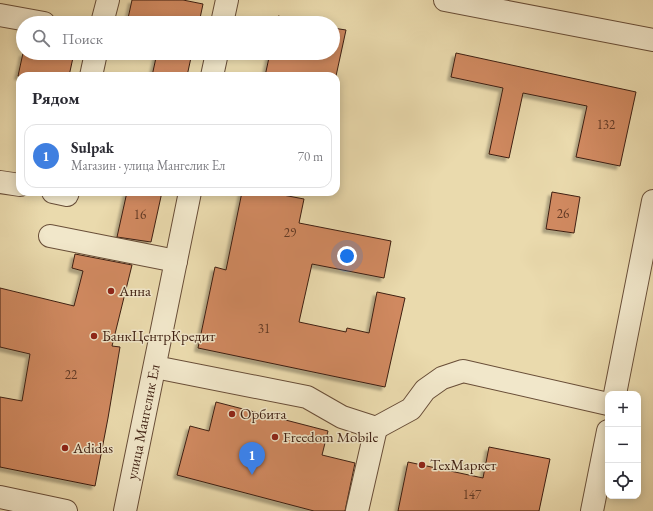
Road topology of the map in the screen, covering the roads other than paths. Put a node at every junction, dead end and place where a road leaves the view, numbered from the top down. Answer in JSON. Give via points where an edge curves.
{"nodes":[{"id":1,"x":108,"y":0,"type":"edge"},
{"id":2,"x":227,"y":0,"type":"edge"},
{"id":3,"x":445,"y":0,"type":"edge"},
{"id":4,"x":0,"y":16,"type":"edge"},
{"id":5,"x":104,"y":16,"type":"edge"},
{"id":6,"x":224,"y":16,"type":"edge"},
{"id":7,"x":16,"y":19,"type":"edge"},
{"id":8,"x":653,"y":40,"type":"edge"},
{"id":9,"x":94,"y":60,"type":"edge"},
{"id":10,"x":215,"y":60,"type":"edge"},
{"id":11,"x":92,"y":72,"type":"edge"},
{"id":12,"x":213,"y":72,"type":"edge"},
{"id":13,"x":0,"y":182,"type":"edge"},
{"id":14,"x":16,"y":185,"type":"edge"},
{"id":15,"x":189,"y":196,"type":"edge"},
{"id":16,"x":653,"y":201,"type":"edge"},
{"id":17,"x":50,"y":236,"type":"dead end"},
{"id":18,"x":176,"y":261,"type":"junction"},
{"id":19,"x":155,"y":366,"type":"junction"},
{"id":20,"x":616,"y":391,"type":"edge"},
{"id":21,"x":605,"y":403,"type":"edge"},
{"id":22,"x":376,"y":428,"type":"junction"},
{"id":23,"x":605,"y":446,"type":"edge"},
{"id":24,"x":0,"y":497,"type":"edge"},
{"id":25,"x":66,"y":511,"type":"edge"},
{"id":26,"x":125,"y":511,"type":"edge"},
{"id":27,"x":357,"y":511,"type":"edge"},
{"id":28,"x":592,"y":511,"type":"edge"}],
"edges":[{"from":1,"to":5,"type":"street"},
{"from":2,"to":6,"type":"street"},
{"from":3,"to":8,"type":"street"},
{"from":4,"to":7,"type":"street"},
{"from":9,"to":11,"type":"street"},
{"from":10,"to":12,"type":"street"},
{"from":13,"to":14,"type":"street"},
{"from":15,"to":18,"type":"street","name":"улица Мангелик Ел"},
{"from":16,"to":20,"type":"street"},
{"from":17,"to":18,"type":"street"},
{"from":18,"to":19,"type":"street","name":"улица Мангелик Ел"},
{"from":19,"to":22,"type":"street","via":[[307,397],[342,417]]},
{"from":19,"to":26,"type":"street","name":"улица Мангелик Ел"},
{"from":21,"to":22,"type":"street","via":[[463,371],[442,378],[425,390],[411,409]]},
{"from":22,"to":27,"type":"street"},
{"from":23,"to":28,"type":"street"},
{"from":24,"to":25,"type":"street"}]}
